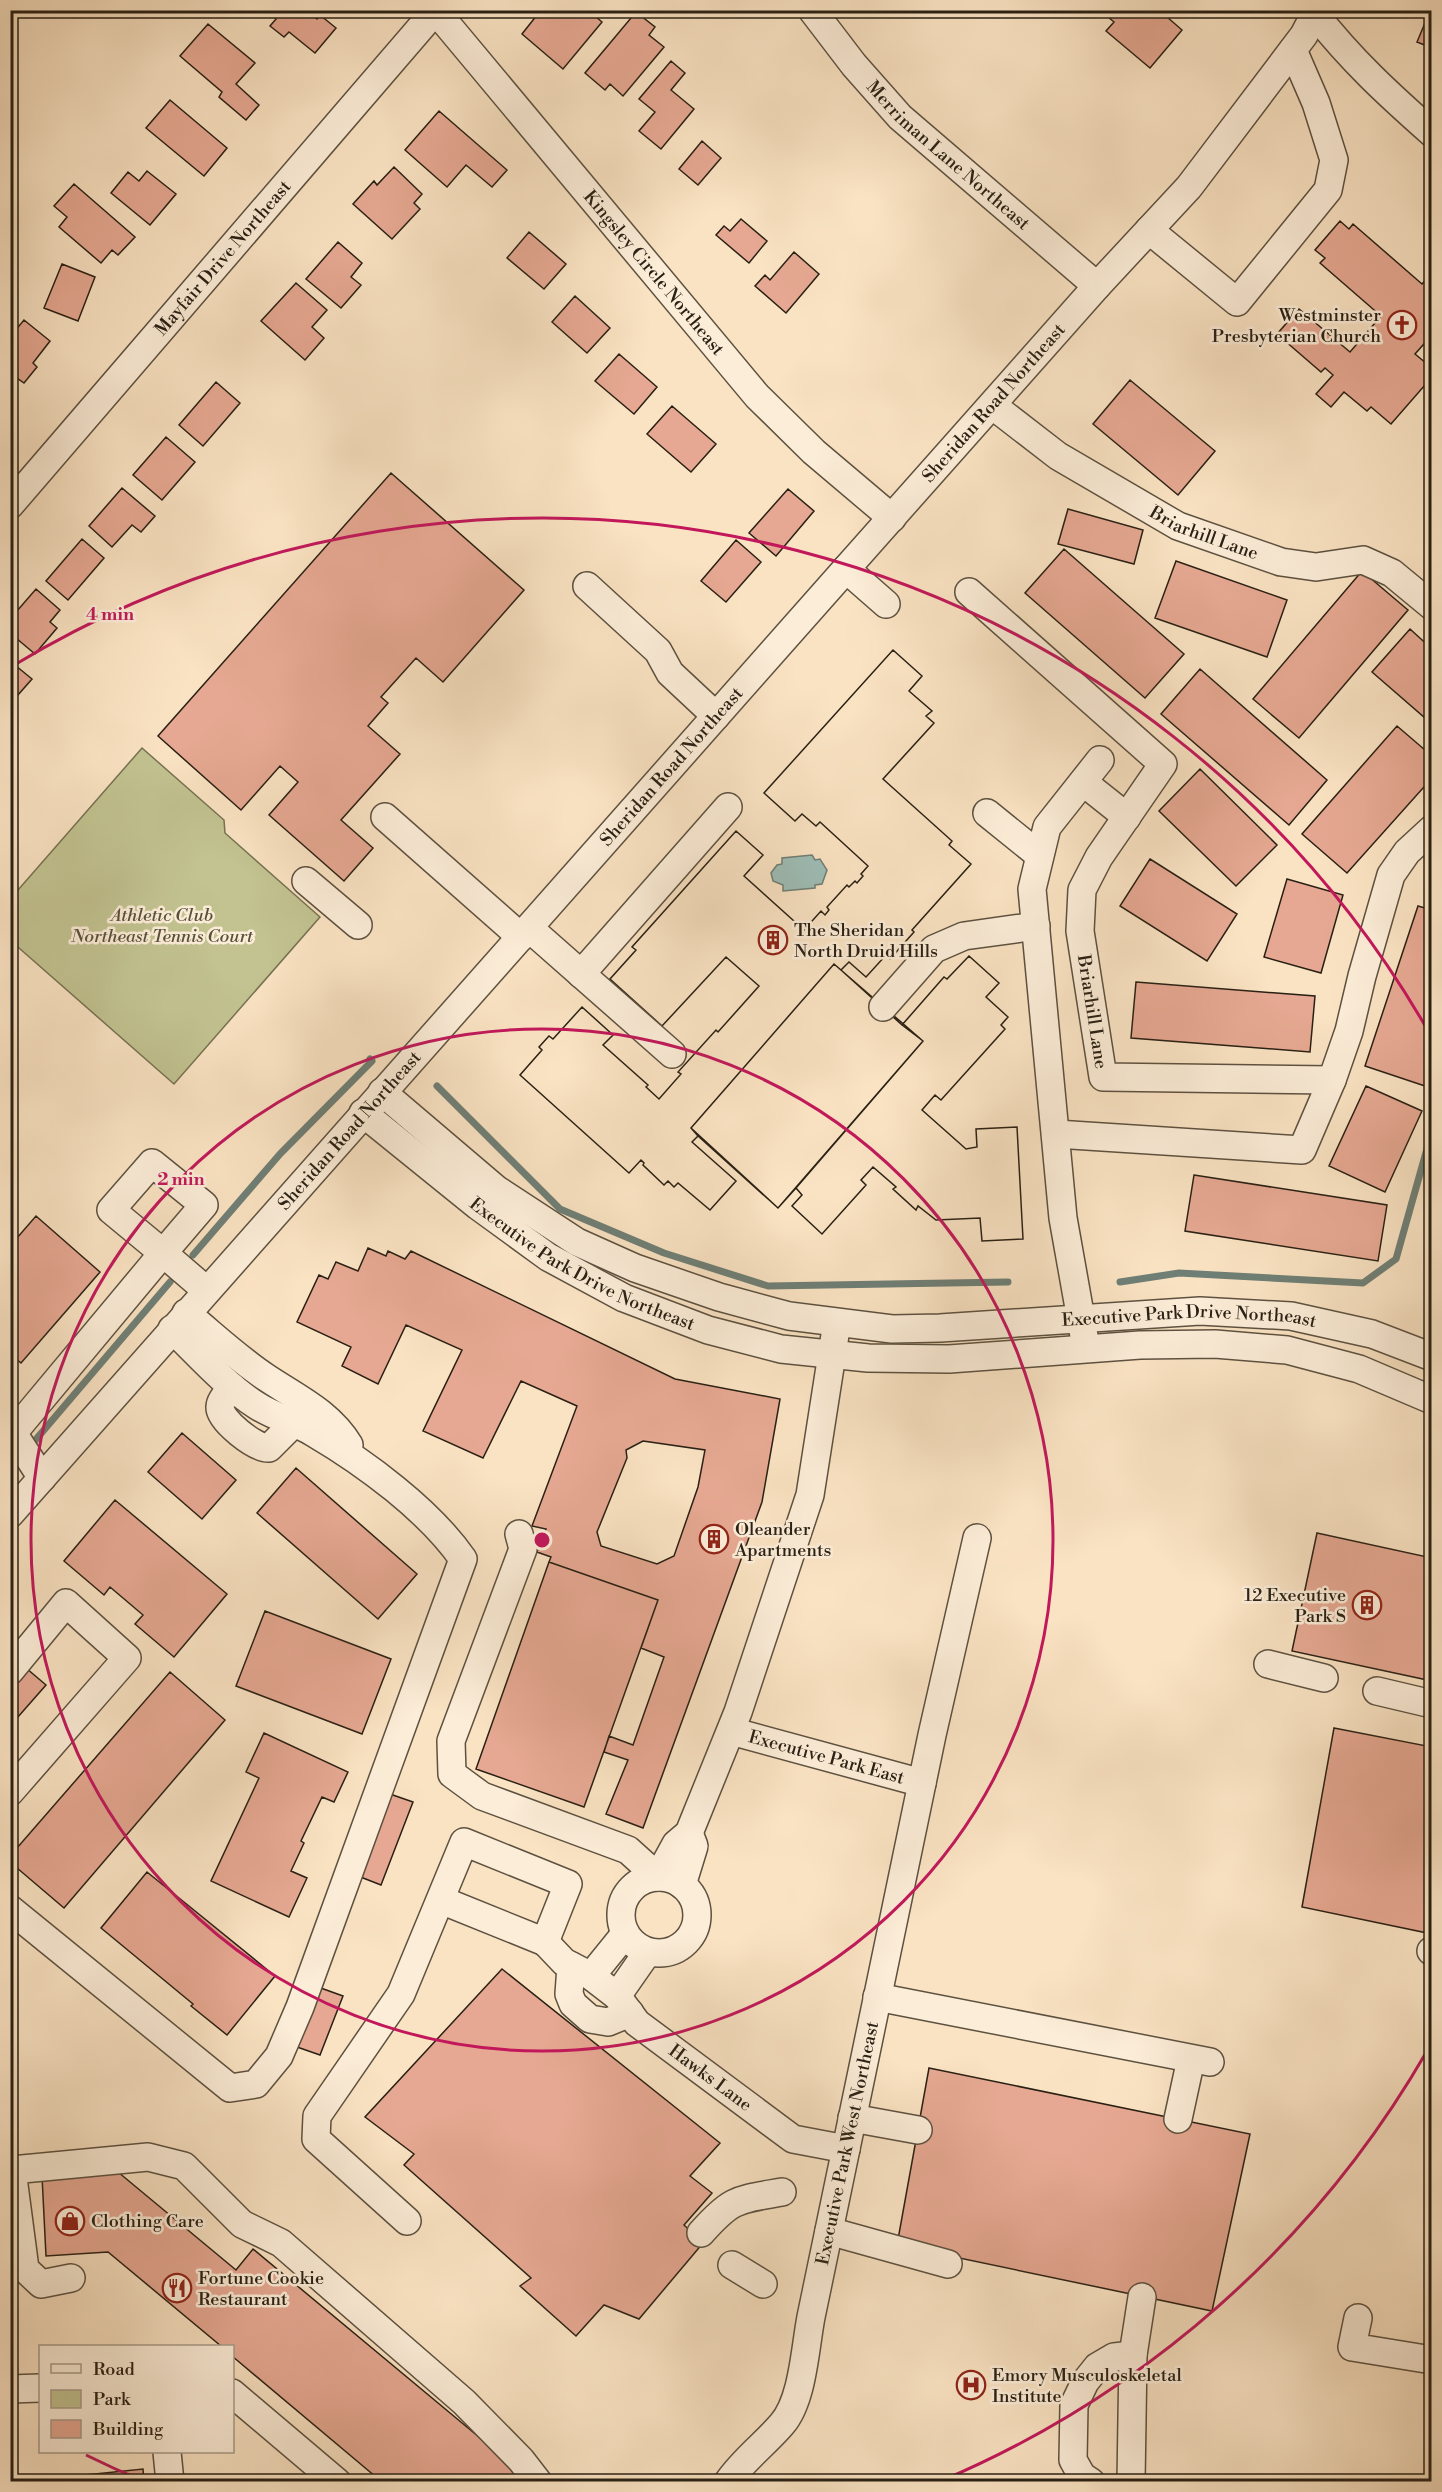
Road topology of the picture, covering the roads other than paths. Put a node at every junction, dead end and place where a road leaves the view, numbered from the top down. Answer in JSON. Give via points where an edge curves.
{"nodes":[{"id":1,"x":812,"y":10,"type":"edge"},
{"id":2,"x":435,"y":11,"type":"edge"},
{"id":3,"x":1316,"y":12,"type":"edge"},
{"id":4,"x":1293,"y":50,"type":"junction"},
{"id":5,"x":1431,"y":133,"type":"edge"},
{"id":6,"x":1149,"y":230,"type":"junction"},
{"id":7,"x":1097,"y":286,"type":"junction"},
{"id":8,"x":992,"y":405,"type":"junction"},
{"id":9,"x":10,"y":505,"type":"edge"},
{"id":10,"x":892,"y":518,"type":"junction"},
{"id":11,"x":846,"y":569,"type":"junction"},
{"id":12,"x":586,"y":586,"type":"dead end"},
{"id":13,"x":969,"y":592,"type":"dead end"},
{"id":14,"x":886,"y":604,"type":"dead end"},
{"id":15,"x":1431,"y":606,"type":"edge"},
{"id":16,"x":716,"y":716,"type":"junction"},
{"id":17,"x":1100,"y":760,"type":"dead end"},
{"id":18,"x":1083,"y":782,"type":"junction"},
{"id":19,"x":728,"y":807,"type":"dead end"},
{"id":20,"x":987,"y":813,"type":"dead end"},
{"id":21,"x":385,"y":817,"type":"dead end"},
{"id":22,"x":1126,"y":817,"type":"junction"},
{"id":23,"x":1431,"y":829,"type":"edge"},
{"id":24,"x":1039,"y":855,"type":"junction"},
{"id":25,"x":306,"y":881,"type":"dead end"},
{"id":26,"x":358,"y":925,"type":"dead end"},
{"id":27,"x":1036,"y":926,"type":"junction"},
{"id":28,"x":525,"y":932,"type":"junction"},
{"id":29,"x":581,"y":974,"type":"junction"},
{"id":30,"x":882,"y":1007,"type":"dead end"},
{"id":31,"x":672,"y":1054,"type":"dead end"},
{"id":32,"x":1332,"y":1080,"type":"junction"},
{"id":33,"x":382,"y":1092,"type":"junction"},
{"id":34,"x":363,"y":1113,"type":"junction"},
{"id":35,"x":1056,"y":1134,"type":"junction"},
{"id":36,"x":206,"y":1290,"type":"junction"},
{"id":37,"x":1082,"y":1319,"type":"junction"},
{"id":38,"x":179,"y":1321,"type":"junction"},
{"id":39,"x":837,"y":1322,"type":"junction"},
{"id":40,"x":1086,"y":1348,"type":"junction"},
{"id":41,"x":833,"y":1353,"type":"junction"},
{"id":42,"x":1431,"y":1354,"type":"edge"},
{"id":43,"x":232,"y":1387,"type":"junction"},
{"id":44,"x":1424,"y":1396,"type":"edge"},
{"id":45,"x":303,"y":1415,"type":"junction"},
{"id":46,"x":12,"y":1430,"type":"edge"},
{"id":47,"x":42,"y":1478,"type":"junction"},
{"id":48,"x":10,"y":1514,"type":"edge"},
{"id":49,"x":519,"y":1534,"type":"dead end"},
{"id":50,"x":977,"y":1538,"type":"dead end"},
{"id":51,"x":1268,"y":1664,"type":"dead end"},
{"id":52,"x":10,"y":1671,"type":"edge"},
{"id":53,"x":1324,"y":1678,"type":"dead end"},
{"id":54,"x":1377,"y":1690,"type":"dead end"},
{"id":55,"x":1431,"y":1704,"type":"edge"},
{"id":56,"x":730,"y":1731,"type":"junction"},
{"id":57,"x":922,"y":1783,"type":"junction"},
{"id":58,"x":10,"y":1792,"type":"edge"},
{"id":59,"x":670,"y":1881,"type":"junction"},
{"id":60,"x":441,"y":1900,"type":"junction"},
{"id":61,"x":10,"y":1909,"type":"edge"},
{"id":62,"x":626,"y":1934,"type":"junction"},
{"id":63,"x":545,"y":1942,"type":"junction"},
{"id":64,"x":647,"y":1953,"type":"junction"},
{"id":65,"x":581,"y":1971,"type":"junction"},
{"id":66,"x":877,"y":1997,"type":"junction"},
{"id":67,"x":623,"y":2005,"type":"junction"},
{"id":68,"x":852,"y":2118,"type":"junction"},
{"id":69,"x":1178,"y":2119,"type":"dead end"},
{"id":70,"x":918,"y":2130,"type":"dead end"},
{"id":71,"x":846,"y":2149,"type":"junction"},
{"id":72,"x":782,"y":2192,"type":"dead end"},
{"id":73,"x":407,"y":2221,"type":"dead end"},
{"id":74,"x":829,"y":2231,"type":"junction"},
{"id":75,"x":700,"y":2233,"type":"dead end"},
{"id":76,"x":948,"y":2264,"type":"dead end"},
{"id":77,"x":732,"y":2265,"type":"dead end"},
{"id":78,"x":71,"y":2278,"type":"dead end"},
{"id":79,"x":763,"y":2284,"type":"dead end"},
{"id":80,"x":1142,"y":2297,"type":"dead end"},
{"id":81,"x":1358,"y":2319,"type":"dead end"},
{"id":82,"x":1133,"y":2355,"type":"junction"},
{"id":83,"x":1431,"y":2360,"type":"edge"},
{"id":84,"x":39,"y":2388,"type":"edge"},
{"id":85,"x":10,"y":2389,"type":"edge"},
{"id":86,"x":234,"y":2395,"type":"edge"},
{"id":87,"x":167,"y":2453,"type":"edge"},
{"id":88,"x":170,"y":2481,"type":"edge"},
{"id":89,"x":337,"y":2481,"type":"edge"},
{"id":90,"x":538,"y":2481,"type":"edge"},
{"id":91,"x":728,"y":2481,"type":"edge"},
{"id":92,"x":1091,"y":2481,"type":"edge"},
{"id":93,"x":1131,"y":2481,"type":"edge"}],
"edges":[{"from":1,"to":7,"type":"street","name":"Merriman Lane Northeast","via":[[900,117]]},
{"from":2,"to":9,"type":"street","name":"Mayfair Drive Northeast"},
{"from":2,"to":10,"type":"street","name":"Kingsley Circle Northeast","via":[[757,396],[814,452]]},
{"from":3,"to":4,"type":"street","name":"Sheridan Road Northeast"},
{"from":3,"to":5,"type":"street","via":[[1334,39],[1371,79]]},
{"from":4,"to":6,"type":"street","name":"Sheridan Road Northeast","via":[[1189,187]]},
{"from":4,"to":6,"type":"street","via":[[1316,103],[1334,160],[1328,190],[1237,302]]},
{"from":6,"to":7,"type":"street","name":"Sheridan Road Northeast"},
{"from":7,"to":8,"type":"street","name":"Sheridan Road Northeast"},
{"from":8,"to":10,"type":"street","name":"Sheridan Road Northeast"},
{"from":8,"to":15,"type":"street","name":"Briarhill Lane","via":[[1058,456],[1178,526],[1281,562],[1316,567],[1363,560],[1392,573]]},
{"from":10,"to":11,"type":"street","name":"Sheridan Road Northeast"},
{"from":11,"to":14,"type":"street"},
{"from":11,"to":16,"type":"street","name":"Sheridan Road Northeast"},
{"from":12,"to":16,"type":"street","via":[[658,651],[670,673]]},
{"from":13,"to":22,"type":"street","name":"Briarhill Lane","via":[[1163,764]]},
{"from":16,"to":28,"type":"street","name":"Sheridan Road Northeast"},
{"from":17,"to":18,"type":"street"},
{"from":18,"to":22,"type":"street"},
{"from":18,"to":24,"type":"street","via":[[1047,827]]},
{"from":19,"to":29,"type":"street"},
{"from":20,"to":24,"type":"street"},
{"from":21,"to":28,"type":"street"},
{"from":22,"to":32,"type":"street","name":"Briarhill Lane","via":[[1082,890],[1080,932],[1103,1077]]},
{"from":23,"to":32,"type":"street","via":[[1407,852],[1391,875]]},
{"from":24,"to":27,"type":"street","via":[[1032,889]]},
{"from":25,"to":26,"type":"street"},
{"from":27,"to":30,"type":"street","via":[[964,936],[934,949]]},
{"from":27,"to":35,"type":"street"},
{"from":28,"to":29,"type":"street"},
{"from":28,"to":33,"type":"street","name":"Sheridan Road Northeast"},
{"from":29,"to":31,"type":"street"},
{"from":32,"to":35,"type":"street","via":[[1302,1150]]},
{"from":33,"to":34,"type":"street","name":"Sheridan Road Northeast"},
{"from":33,"to":39,"type":"street","name":"Executive Park Drive Northeast","via":[[496,1189],[577,1242],[635,1268],[719,1297],[789,1316]]},
{"from":34,"to":36,"type":"street","name":"Sheridan Road Northeast"},
{"from":34,"to":41,"type":"street","name":"Executive Park Drive Northeast","via":[[548,1257],[624,1298],[708,1330],[781,1349]]},
{"from":35,"to":37,"type":"street","via":[[1063,1218]]},
{"from":36,"to":38,"type":"street","name":"Sheridan Road Northeast"},
{"from":36,"to":46,"type":"street","via":[[163,1253]]},
{"from":37,"to":39,"type":"street","name":"Executive Park Drive Northeast","via":[[892,1329]]},
{"from":37,"to":40,"type":"street"},
{"from":37,"to":42,"type":"street","name":"Executive Park Drive Northeast","via":[[1200,1311],[1291,1316],[1372,1334]]},
{"from":38,"to":43,"type":"street"},
{"from":38,"to":45,"type":"street","via":[[258,1372]]},
{"from":38,"to":47,"type":"street","name":"Sheridan Road Northeast"},
{"from":39,"to":41,"type":"street"},
{"from":40,"to":41,"type":"street","name":"Executive Park Drive Northeast","via":[[949,1359],[868,1358]]},
{"from":40,"to":44,"type":"street","name":"Executive Park Drive Northeast","via":[[1215,1344],[1287,1350],[1359,1369]]},
{"from":41,"to":56,"type":"street","via":[[810,1495]]},
{"from":42,"to":44,"type":"street"},
{"from":43,"to":45,"type":"street","via":[[257,1406]]},
{"from":43,"to":45,"type":"street","via":[[221,1401],[222,1416],[262,1449],[269,1448]]},
{"from":45,"to":61,"type":"street","via":[[446,1535],[463,1559],[319,1957],[279,2056],[256,2084],[230,2088]]},
{"from":46,"to":47,"type":"street"},
{"from":47,"to":48,"type":"street","name":"Sheridan Road Northeast"},
{"from":49,"to":59,"type":"street","via":[[523,1549],[451,1741],[452,1774],[482,1796],[628,1850]]},
{"from":50,"to":57,"type":"street","name":"Executive Park West Northeast"},
{"from":51,"to":53,"type":"street"},
{"from":52,"to":58,"type":"street","via":[[66,1603],[127,1658]]},
{"from":54,"to":55,"type":"street"},
{"from":56,"to":57,"type":"street","name":"Executive Park East"},
{"from":56,"to":59,"type":"street","via":[[689,1833],[694,1846]]},
{"from":57,"to":66,"type":"street","name":"Executive Park West Northeast"},
{"from":59,"to":62,"type":"street","via":[[645,1879],[634,1886],[621,1909]]},
{"from":59,"to":64,"type":"street","via":[[691,1893],[696,1904],[695,1928],[680,1947]]},
{"from":60,"to":63,"type":"street"},
{"from":60,"to":63,"type":"street","via":[[464,1842],[568,1884]]},
{"from":60,"to":73,"type":"street","via":[[401,1994],[317,2116],[316,2139]]},
{"from":62,"to":64,"type":"street"},
{"from":62,"to":65,"type":"street"},
{"from":63,"to":65,"type":"street","name":"Hawks Lane","via":[[564,1962]]},
{"from":64,"to":67,"type":"street"},
{"from":65,"to":67,"type":"street","name":"Hawks Lane"},
{"from":66,"to":68,"type":"street","name":"Executive Park West Northeast"},
{"from":66,"to":69,"type":"street","via":[[1201,2060]]},
{"from":67,"to":71,"type":"street","name":"Hawks Lane","via":[[636,2023],[793,2139]]},
{"from":68,"to":70,"type":"street"},
{"from":68,"to":71,"type":"street","name":"Executive Park West Northeast"},
{"from":71,"to":74,"type":"street","name":"Executive Park West Northeast"},
{"from":72,"to":75,"type":"street","via":[[728,2204]]},
{"from":74,"to":76,"type":"street"},
{"from":74,"to":91,"type":"street","name":"Executive Park West Northeast","via":[[794,2405],[783,2423]]},
{"from":77,"to":79,"type":"street"},
{"from":78,"to":90,"type":"street","via":[[41,2284],[25,2268],[12,2170],[148,2157],[184,2166],[242,2224],[281,2243],[464,2402]]},
{"from":80,"to":82,"type":"street"},
{"from":81,"to":83,"type":"street","via":[[1352,2346],[1405,2342]]},
{"from":82,"to":92,"type":"street","via":[[1114,2356],[1097,2367],[1074,2405],[1073,2460],[1082,2476]]},
{"from":82,"to":93,"type":"street"},
{"from":84,"to":85,"type":"street"},
{"from":86,"to":89,"type":"street"},
{"from":87,"to":88,"type":"street"}]}
